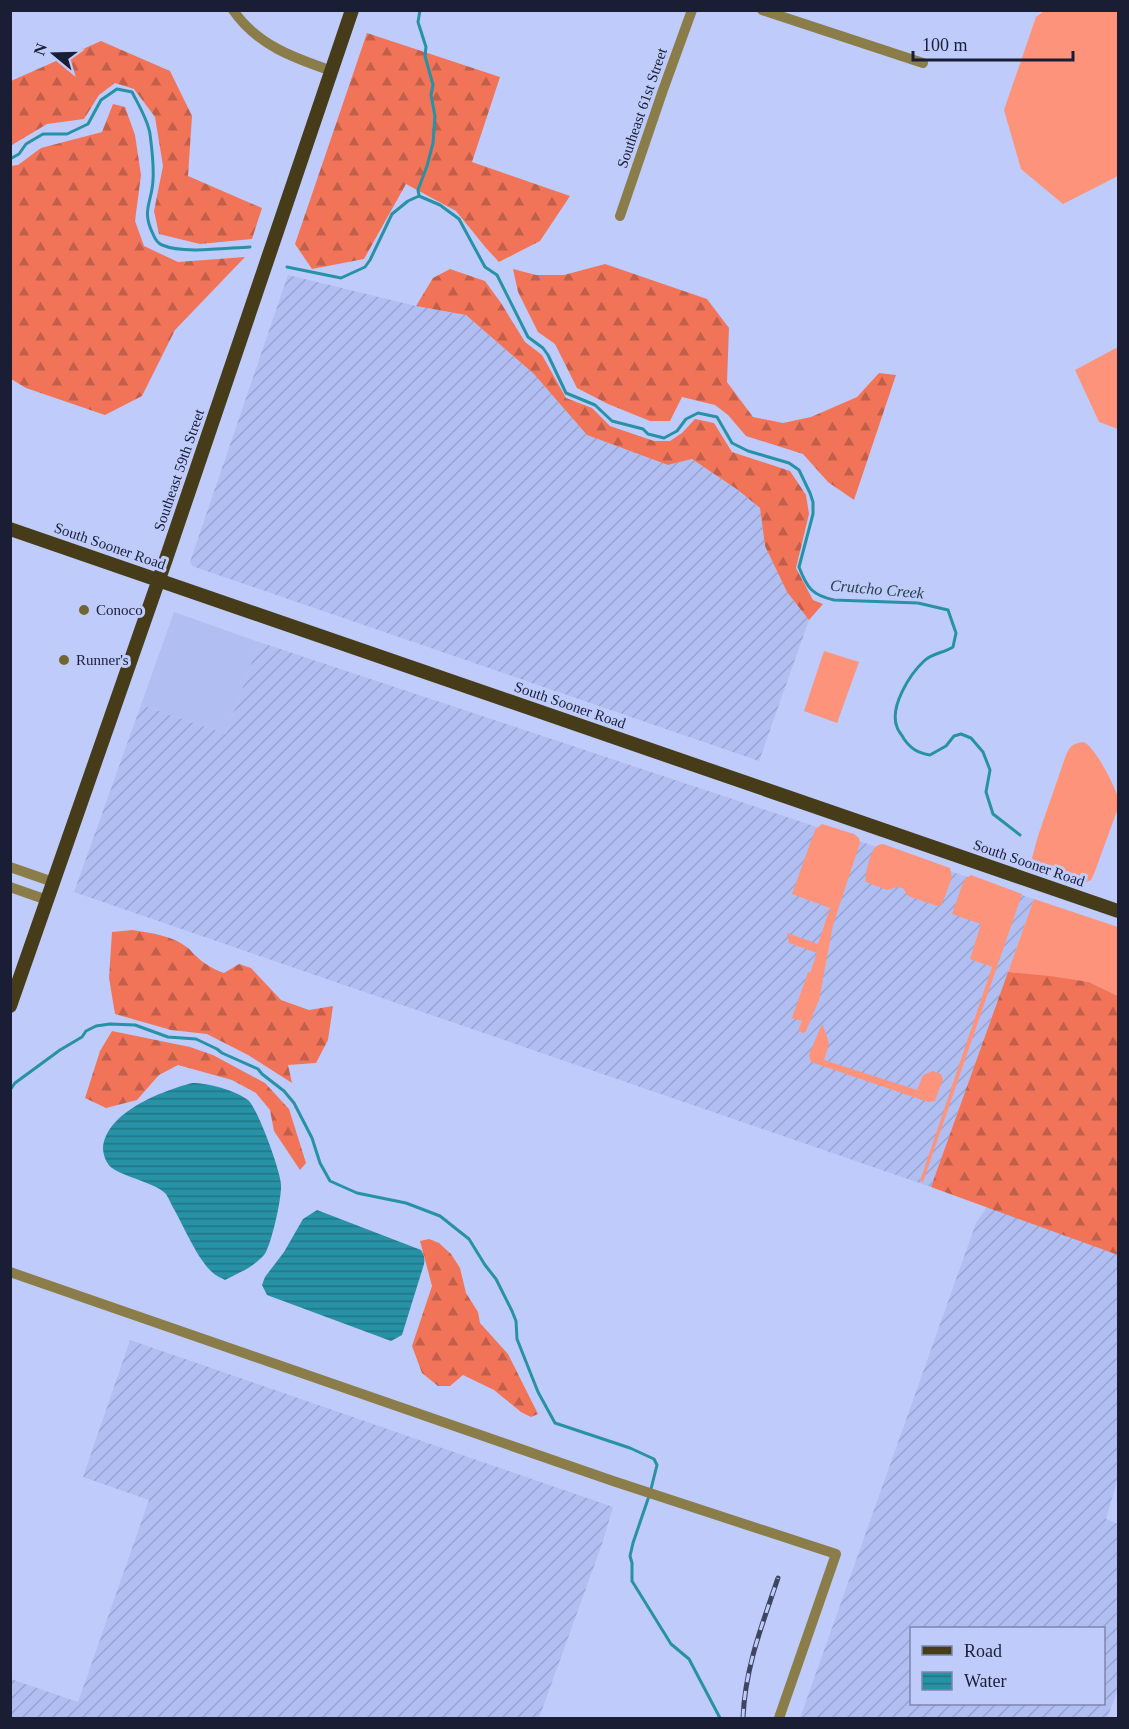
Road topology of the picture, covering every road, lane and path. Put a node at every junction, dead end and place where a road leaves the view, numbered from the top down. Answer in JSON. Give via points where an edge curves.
{"nodes":[{"id":1,"x":233,"y":10,"type":"edge"},
{"id":2,"x":352,"y":10,"type":"edge"},
{"id":3,"x":692,"y":10,"type":"edge"},
{"id":4,"x":762,"y":10,"type":"edge"},
{"id":5,"x":923,"y":63,"type":"dead end"},
{"id":6,"x":332,"y":71,"type":"junction"},
{"id":7,"x":620,"y":216,"type":"dead end"},
{"id":8,"x":10,"y":529,"type":"edge"},
{"id":9,"x":159,"y":580,"type":"junction"},
{"id":10,"x":10,"y":867,"type":"edge"},
{"id":11,"x":53,"y":882,"type":"junction"},
{"id":12,"x":10,"y":887,"type":"edge"},
{"id":13,"x":47,"y":900,"type":"junction"},
{"id":14,"x":1119,"y":911,"type":"edge"},
{"id":15,"x":10,"y":1006,"type":"edge"},
{"id":16,"x":10,"y":1272,"type":"edge"},
{"id":17,"x":779,"y":1719,"type":"edge"}],
"edges":[{"from":1,"to":6,"type":"street","via":[[241,22],[273,48]]},
{"from":2,"to":6,"type":"main road","name":"Southeast 59th Street"},
{"from":3,"to":7,"type":"street","name":"Southeast 61st Street"},
{"from":4,"to":5,"type":"street"},
{"from":6,"to":9,"type":"main road","name":"Southeast 59th Street"},
{"from":8,"to":9,"type":"main road","name":"South Sooner Road"},
{"from":9,"to":11,"type":"main road","name":"Southeast 59th Street"},
{"from":9,"to":14,"type":"main road","name":"South Sooner Road"},
{"from":10,"to":11,"type":"street"},
{"from":11,"to":13,"type":"main road","name":"Southeast 59th Street"},
{"from":12,"to":13,"type":"street"},
{"from":13,"to":15,"type":"main road","name":"Southeast 59th Street"},
{"from":16,"to":17,"type":"street","via":[[836,1554]]}]}
